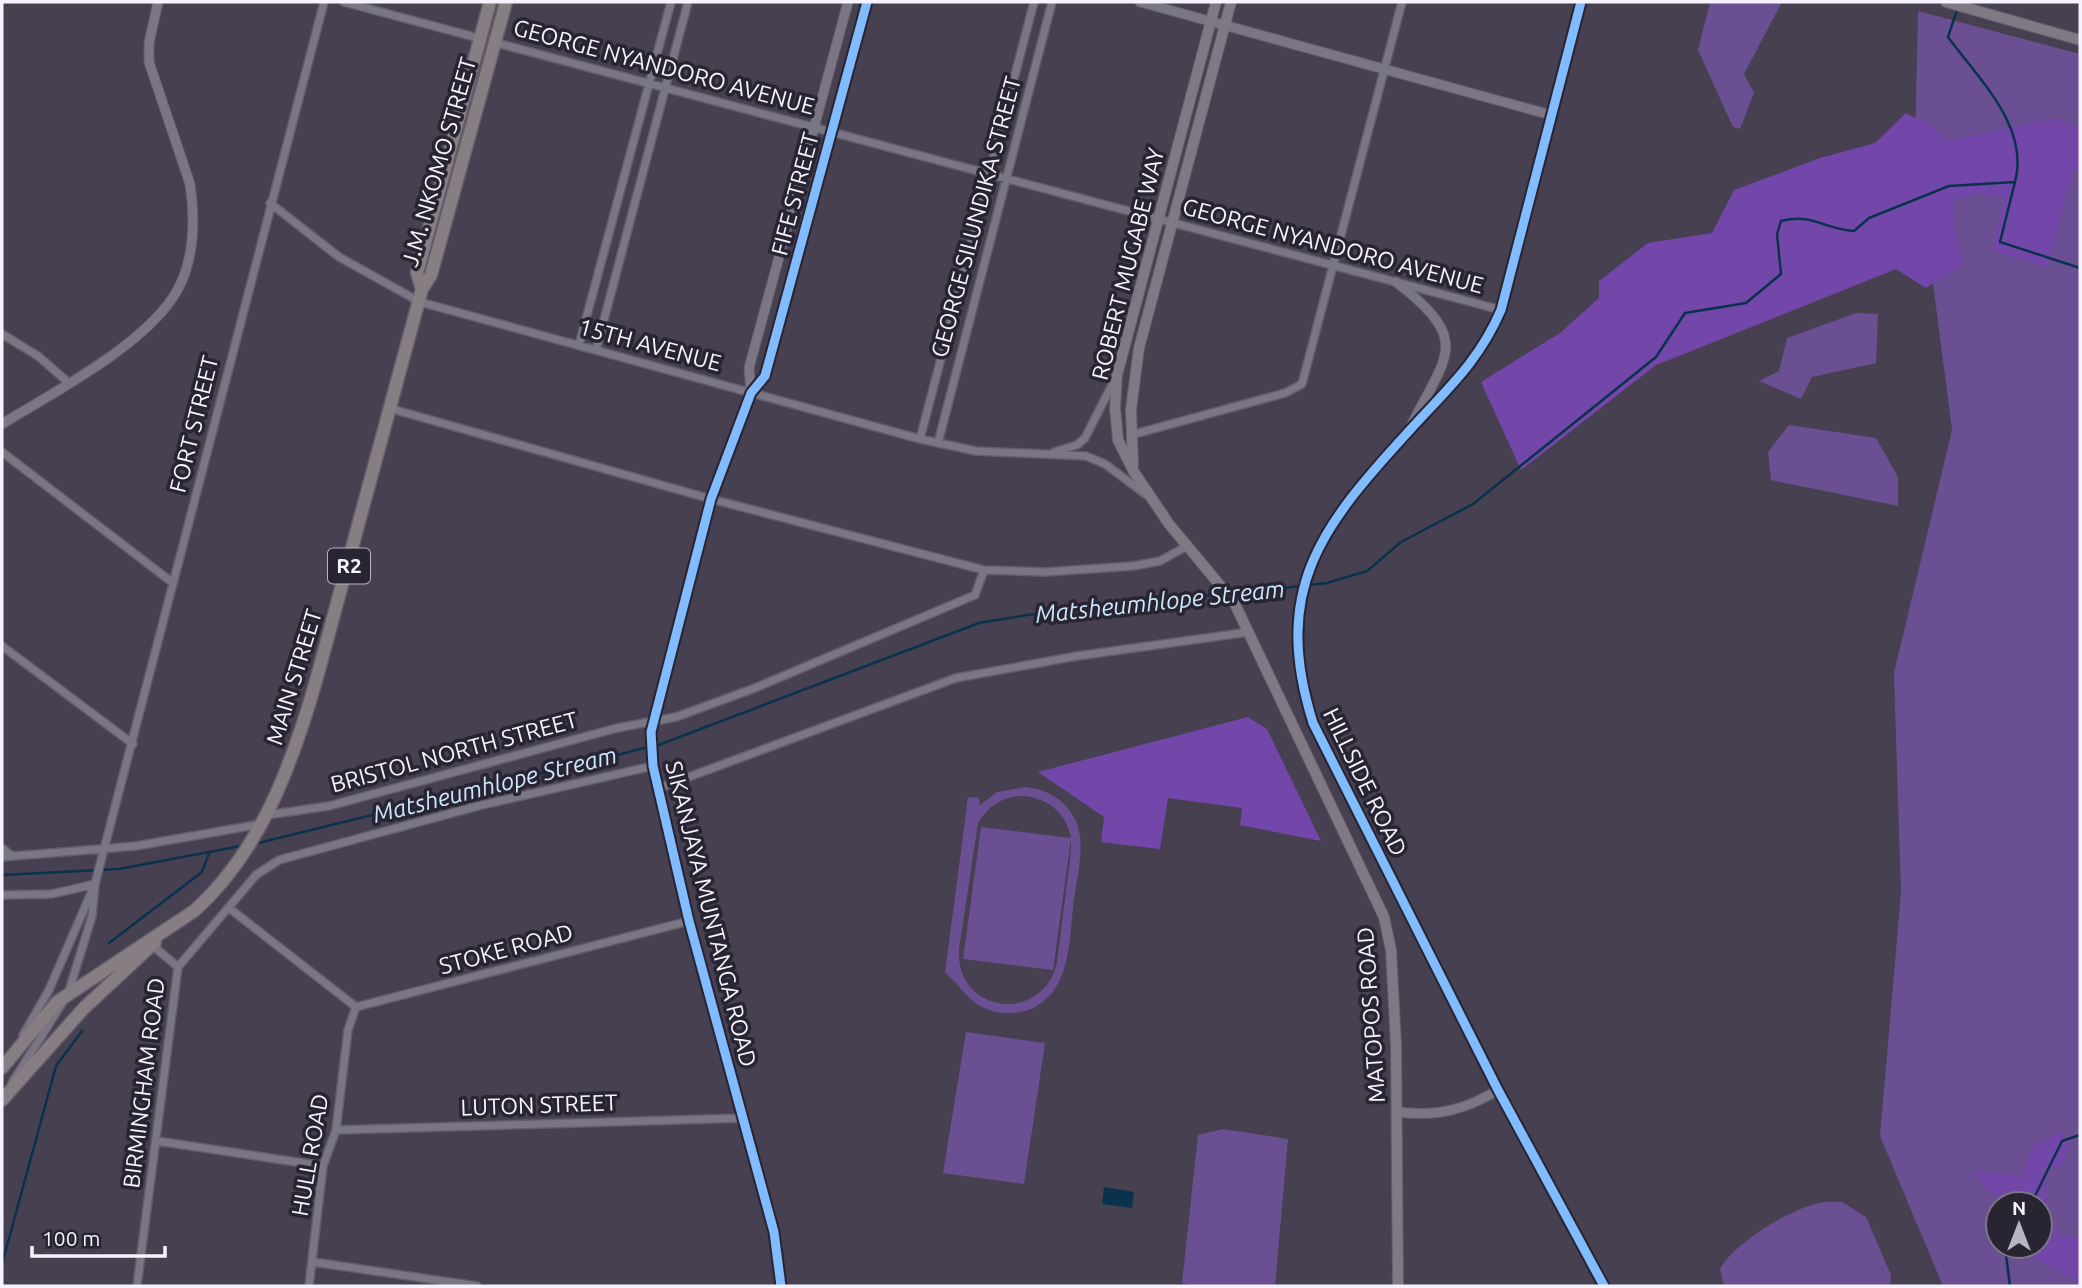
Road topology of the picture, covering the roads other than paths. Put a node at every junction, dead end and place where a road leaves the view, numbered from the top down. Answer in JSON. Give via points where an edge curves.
{"nodes":[{"id":1,"x":158,"y":2,"type":"edge"},
{"id":2,"x":324,"y":2,"type":"edge"},
{"id":3,"x":344,"y":2,"type":"edge"},
{"id":4,"x":490,"y":2,"type":"edge"},
{"id":5,"x":506,"y":2,"type":"edge"},
{"id":6,"x":671,"y":2,"type":"edge"},
{"id":7,"x":688,"y":2,"type":"edge"},
{"id":8,"x":848,"y":2,"type":"edge"},
{"id":9,"x":867,"y":2,"type":"edge"},
{"id":10,"x":1034,"y":2,"type":"edge"},
{"id":11,"x":1052,"y":2,"type":"edge"},
{"id":12,"x":1139,"y":2,"type":"edge"},
{"id":13,"x":1216,"y":2,"type":"edge"},
{"id":14,"x":1231,"y":2,"type":"edge"},
{"id":15,"x":1402,"y":2,"type":"edge"},
{"id":16,"x":1581,"y":2,"type":"edge"},
{"id":17,"x":1946,"y":2,"type":"edge"},
{"id":18,"x":1210,"y":21,"type":"junction"},
{"id":19,"x":1225,"y":25,"type":"junction"},
{"id":20,"x":481,"y":38,"type":"junction"},
{"id":21,"x":2080,"y":40,"type":"edge"},
{"id":22,"x":495,"y":42,"type":"junction"},
{"id":23,"x":1384,"y":68,"type":"junction"},
{"id":24,"x":649,"y":83,"type":"junction"},
{"id":25,"x":665,"y":87,"type":"junction"},
{"id":26,"x":1551,"y":115,"type":"junction"},
{"id":27,"x":814,"y":127,"type":"junction"},
{"id":28,"x":832,"y":132,"type":"junction"},
{"id":29,"x":989,"y":174,"type":"junction"},
{"id":30,"x":1006,"y":179,"type":"junction"},
{"id":31,"x":270,"y":203,"type":"junction"},
{"id":32,"x":1158,"y":219,"type":"junction"},
{"id":33,"x":1172,"y":223,"type":"junction"},
{"id":34,"x":1332,"y":265,"type":"junction"},
{"id":35,"x":1396,"y":282,"type":"junction"},
{"id":36,"x":421,"y":295,"type":"junction"},
{"id":37,"x":1501,"y":310,"type":"junction"},
{"id":38,"x":2,"y":334,"type":"edge"},
{"id":39,"x":579,"y":345,"type":"junction"},
{"id":40,"x":596,"y":350,"type":"junction"},
{"id":41,"x":1117,"y":374,"type":"junction"},
{"id":42,"x":69,"y":383,"type":"junction"},
{"id":43,"x":751,"y":393,"type":"junction"},
{"id":44,"x":392,"y":409,"type":"junction"},
{"id":45,"x":2,"y":424,"type":"edge"},
{"id":46,"x":1408,"y":432,"type":"junction"},
{"id":47,"x":1130,"y":435,"type":"junction"},
{"id":48,"x":920,"y":439,"type":"junction"},
{"id":49,"x":938,"y":443,"type":"junction"},
{"id":50,"x":2,"y":452,"type":"edge"},
{"id":51,"x":1046,"y":455,"type":"junction"},
{"id":52,"x":1134,"y":472,"type":"junction"},
{"id":53,"x":1149,"y":497,"type":"junction"},
{"id":54,"x":711,"y":499,"type":"junction"},
{"id":55,"x":1187,"y":546,"type":"junction"},
{"id":56,"x":984,"y":570,"type":"junction"},
{"id":57,"x":173,"y":583,"type":"junction"},
{"id":58,"x":1249,"y":632,"type":"junction"},
{"id":59,"x":2,"y":646,"type":"edge"},
{"id":60,"x":651,"y":727,"type":"junction"},
{"id":61,"x":133,"y":744,"type":"junction"},
{"id":62,"x":652,"y":762,"type":"junction"},
{"id":63,"x":659,"y":788,"type":"junction"},
{"id":64,"x":264,"y":820,"type":"junction"},
{"id":65,"x":2,"y":848,"type":"edge"},
{"id":66,"x":104,"y":852,"type":"junction"},
{"id":67,"x":13,"y":856,"type":"junction"},
{"id":68,"x":2,"y":857,"type":"edge"},
{"id":69,"x":96,"y":882,"type":"junction"},
{"id":70,"x":2,"y":895,"type":"edge"},
{"id":71,"x":229,"y":908,"type":"junction"},
{"id":72,"x":689,"y":920,"type":"junction"},
{"id":73,"x":176,"y":923,"type":"junction"},
{"id":74,"x":152,"y":945,"type":"junction"},
{"id":75,"x":178,"y":967,"type":"junction"},
{"id":76,"x":68,"y":994,"type":"junction"},
{"id":77,"x":356,"y":1007,"type":"junction"},
{"id":78,"x":12,"y":1054,"type":"junction"},
{"id":79,"x":2,"y":1068,"type":"edge"},
{"id":80,"x":10,"y":1089,"type":"junction"},
{"id":81,"x":1498,"y":1090,"type":"junction"},
{"id":82,"x":2,"y":1100,"type":"edge"},
{"id":83,"x":1398,"y":1112,"type":"junction"},
{"id":84,"x":744,"y":1118,"type":"junction"},
{"id":85,"x":336,"y":1130,"type":"junction"},
{"id":86,"x":157,"y":1142,"type":"junction"},
{"id":87,"x":323,"y":1166,"type":"junction"},
{"id":88,"x":313,"y":1262,"type":"junction"},
{"id":89,"x":137,"y":1286,"type":"edge"},
{"id":90,"x":309,"y":1286,"type":"edge"},
{"id":91,"x":477,"y":1286,"type":"edge"},
{"id":92,"x":781,"y":1286,"type":"edge"},
{"id":93,"x":1398,"y":1286,"type":"edge"},
{"id":94,"x":1604,"y":1286,"type":"edge"}],
"edges":[{"from":1,"to":42,"type":"street","via":[[149,62],[190,184],[193,224],[187,265],[178,289],[160,313]]},
{"from":2,"to":31,"type":"street","name":"FORT STREET"},
{"from":3,"to":20,"type":"street","name":"GEORGE NYANDORO AVENUE"},
{"from":4,"to":20,"type":"highway","name":"J.M. NKOMO STREET","number":"R2"},
{"from":5,"to":22,"type":"highway","name":"J.M. NKOMO STREET","number":"R2"},
{"from":6,"to":24,"type":"street"},
{"from":7,"to":25,"type":"street"},
{"from":8,"to":27,"type":"street","name":"FIFE STREET"},
{"from":9,"to":28,"type":"street","name":"FIFE STREET"},
{"from":10,"to":29,"type":"street","name":"GEORGE SILUNDIKA STREET"},
{"from":11,"to":30,"type":"street","name":"GEORGE SILUNDIKA STREET"},
{"from":12,"to":18,"type":"street"},
{"from":13,"to":18,"type":"main road","name":"ROBERT MUGABE WAY"},
{"from":14,"to":19,"type":"main road","name":"ROBERT MUGABE WAY"},
{"from":15,"to":23,"type":"street"},
{"from":16,"to":26,"type":"street","name":"HILLSIDE ROAD"},
{"from":17,"to":21,"type":"main road"},
{"from":18,"to":19,"type":"street"},
{"from":18,"to":32,"type":"main road","name":"ROBERT MUGABE WAY"},
{"from":19,"to":23,"type":"street"},
{"from":19,"to":33,"type":"main road","name":"ROBERT MUGABE WAY"},
{"from":20,"to":22,"type":"street","name":"GEORGE NYANDORO AVENUE"},
{"from":20,"to":36,"type":"highway","name":"J.M. NKOMO STREET","number":"R2","via":[[417,273]]},
{"from":22,"to":24,"type":"street","name":"GEORGE NYANDORO AVENUE"},
{"from":22,"to":36,"type":"highway","name":"J.M. NKOMO STREET","number":"R2","via":[[431,275]]},
{"from":23,"to":26,"type":"street"},
{"from":23,"to":34,"type":"street"},
{"from":24,"to":25,"type":"street","name":"GEORGE NYANDORO AVENUE"},
{"from":24,"to":39,"type":"street"},
{"from":25,"to":27,"type":"street","name":"GEORGE NYANDORO AVENUE"},
{"from":25,"to":40,"type":"street"},
{"from":26,"to":37,"type":"street","name":"HILLSIDE ROAD"},
{"from":27,"to":28,"type":"street","name":"GEORGE NYANDORO AVENUE"},
{"from":27,"to":43,"type":"street","name":"FIFE STREET","via":[[749,368]]},
{"from":28,"to":29,"type":"street","name":"GEORGE NYANDORO AVENUE"},
{"from":28,"to":43,"type":"street","name":"FIFE STREET","via":[[765,376]]},
{"from":29,"to":30,"type":"street","name":"GEORGE NYANDORO AVENUE"},
{"from":29,"to":48,"type":"street","name":"GEORGE SILUNDIKA STREET"},
{"from":30,"to":32,"type":"street","name":"GEORGE NYANDORO AVENUE"},
{"from":30,"to":49,"type":"street","name":"GEORGE SILUNDIKA STREET"},
{"from":31,"to":36,"type":"street","name":"15TH AVENUE","via":[[339,257]]},
{"from":31,"to":57,"type":"street","name":"FORT STREET"},
{"from":32,"to":33,"type":"street","name":"GEORGE NYANDORO AVENUE"},
{"from":32,"to":41,"type":"main road","name":"ROBERT MUGABE WAY"},
{"from":33,"to":34,"type":"street","name":"GEORGE NYANDORO AVENUE"},
{"from":33,"to":47,"type":"main road","name":"ROBERT MUGABE WAY","via":[[1135,369]]},
{"from":34,"to":35,"type":"street","name":"GEORGE NYANDORO AVENUE"},
{"from":34,"to":47,"type":"street","via":[[1305,377],[1296,389]]},
{"from":35,"to":37,"type":"street","name":"GEORGE NYANDORO AVENUE"},
{"from":35,"to":46,"type":"street","via":[[1426,306],[1440,325],[1446,346],[1441,373]]},
{"from":36,"to":39,"type":"street","name":"15TH AVENUE"},
{"from":36,"to":44,"type":"highway","name":"MAIN STREET","number":"R2"},
{"from":37,"to":46,"type":"street","name":"HILLSIDE ROAD","via":[[1470,367]]},
{"from":38,"to":42,"type":"street"},
{"from":39,"to":40,"type":"street","name":"15TH AVENUE"},
{"from":40,"to":43,"type":"street","name":"15TH AVENUE"},
{"from":41,"to":51,"type":"street","name":"15TH AVENUE","via":[[1085,438]]},
{"from":41,"to":52,"type":"main road","name":"ROBERT MUGABE WAY","via":[[1118,440]]},
{"from":42,"to":45,"type":"street"},
{"from":43,"to":48,"type":"street","name":"15TH AVENUE"},
{"from":43,"to":54,"type":"street","name":"SIKANJAYA MUNTANGA ROAD"},
{"from":44,"to":54,"type":"street"},
{"from":44,"to":64,"type":"highway","name":"MAIN STREET","number":"R2","via":[[298,743]]},
{"from":46,"to":81,"type":"street","name":"HILLSIDE ROAD","via":[[1336,517],[1305,576],[1298,609],[1298,658],[1313,723]]},
{"from":47,"to":52,"type":"main road","name":"ROBERT MUGABE WAY"},
{"from":48,"to":49,"type":"street","name":"15TH AVENUE"},
{"from":49,"to":51,"type":"street","name":"15TH AVENUE","via":[[976,451]]},
{"from":50,"to":57,"type":"street"},
{"from":51,"to":53,"type":"street","name":"15TH AVENUE","via":[[1086,456],[1105,464]]},
{"from":52,"to":53,"type":"main road","name":"MATOPOS ROAD"},
{"from":53,"to":55,"type":"main road","name":"MATOPOS ROAD"},
{"from":54,"to":56,"type":"street"},
{"from":54,"to":60,"type":"street","name":"SIKANJAYA MUNTANGA ROAD"},
{"from":55,"to":56,"type":"street","via":[[1160,561],[1133,566],[1045,572]]},
{"from":55,"to":58,"type":"main road","name":"MATOPOS ROAD","via":[[1234,602]]},
{"from":56,"to":60,"type":"street","name":"BRISTOL NORTH STREET","via":[[975,595]]},
{"from":57,"to":61,"type":"street","name":"FORT STREET"},
{"from":58,"to":63,"type":"street","via":[[956,678]]},
{"from":58,"to":83,"type":"main road","name":"MATOPOS ROAD","via":[[1384,917],[1392,963]]},
{"from":59,"to":61,"type":"street"},
{"from":60,"to":62,"type":"street","name":"SIKANJAYA MUNTANGA ROAD"},
{"from":60,"to":64,"type":"street","name":"BRISTOL NORTH STREET","via":[[617,728],[329,807]]},
{"from":61,"to":66,"type":"street","name":"FORT STREET"},
{"from":62,"to":63,"type":"street","name":"SIKANJAYA MUNTANGA ROAD"},
{"from":62,"to":71,"type":"street","via":[[289,856],[256,876]]},
{"from":63,"to":72,"type":"street","name":"SIKANJAYA MUNTANGA ROAD"},
{"from":64,"to":66,"type":"street","name":"BRISTOL NORTH STREET"},
{"from":64,"to":73,"type":"highway","name":"MAIN STREET","number":"R2","via":[[212,894]]},
{"from":65,"to":67,"type":"street"},
{"from":66,"to":67,"type":"street","name":"BRISTOL NORTH STREET"},
{"from":66,"to":69,"type":"street","name":"FORT STREET"},
{"from":67,"to":68,"type":"street","name":"BRISTOL NORTH STREET"},
{"from":69,"to":70,"type":"street","via":[[52,894]]},
{"from":69,"to":76,"type":"street","via":[[92,916]]},
{"from":69,"to":78,"type":"street","via":[[49,990]]},
{"from":71,"to":75,"type":"street"},
{"from":71,"to":77,"type":"street"},
{"from":72,"to":77,"type":"street","name":"STOKE ROAD"},
{"from":72,"to":84,"type":"street","name":"SIKANJAYA MUNTANGA ROAD"},
{"from":73,"to":74,"type":"highway","number":"R2"},
{"from":73,"to":76,"type":"highway","number":"R2"},
{"from":74,"to":75,"type":"street"},
{"from":74,"to":80,"type":"highway","number":"R2","via":[[84,1008]]},
{"from":75,"to":86,"type":"street","name":"BIRMINGHAM ROAD"},
{"from":76,"to":78,"type":"highway","number":"R2"},
{"from":76,"to":80,"type":"street"},
{"from":77,"to":85,"type":"street","name":"HULL ROAD","via":[[348,1030]]},
{"from":78,"to":79,"type":"highway","number":"R2"},
{"from":80,"to":82,"type":"highway","number":"R2"},
{"from":81,"to":83,"type":"street","via":[[1475,1104],[1448,1112]]},
{"from":81,"to":94,"type":"street","name":"HILLSIDE ROAD"},
{"from":83,"to":93,"type":"main road","name":"MATOPOS ROAD"},
{"from":84,"to":85,"type":"street","name":"LUTON STREET"},
{"from":84,"to":92,"type":"street","name":"SIKANJAYA MUNTANGA ROAD","via":[[774,1233]]},
{"from":85,"to":87,"type":"street","name":"HULL ROAD"},
{"from":86,"to":87,"type":"street"},
{"from":86,"to":89,"type":"street","name":"BIRMINGHAM ROAD"},
{"from":87,"to":88,"type":"street","name":"HULL ROAD"},
{"from":88,"to":90,"type":"street","name":"HULL ROAD"},
{"from":88,"to":91,"type":"street"}]}
